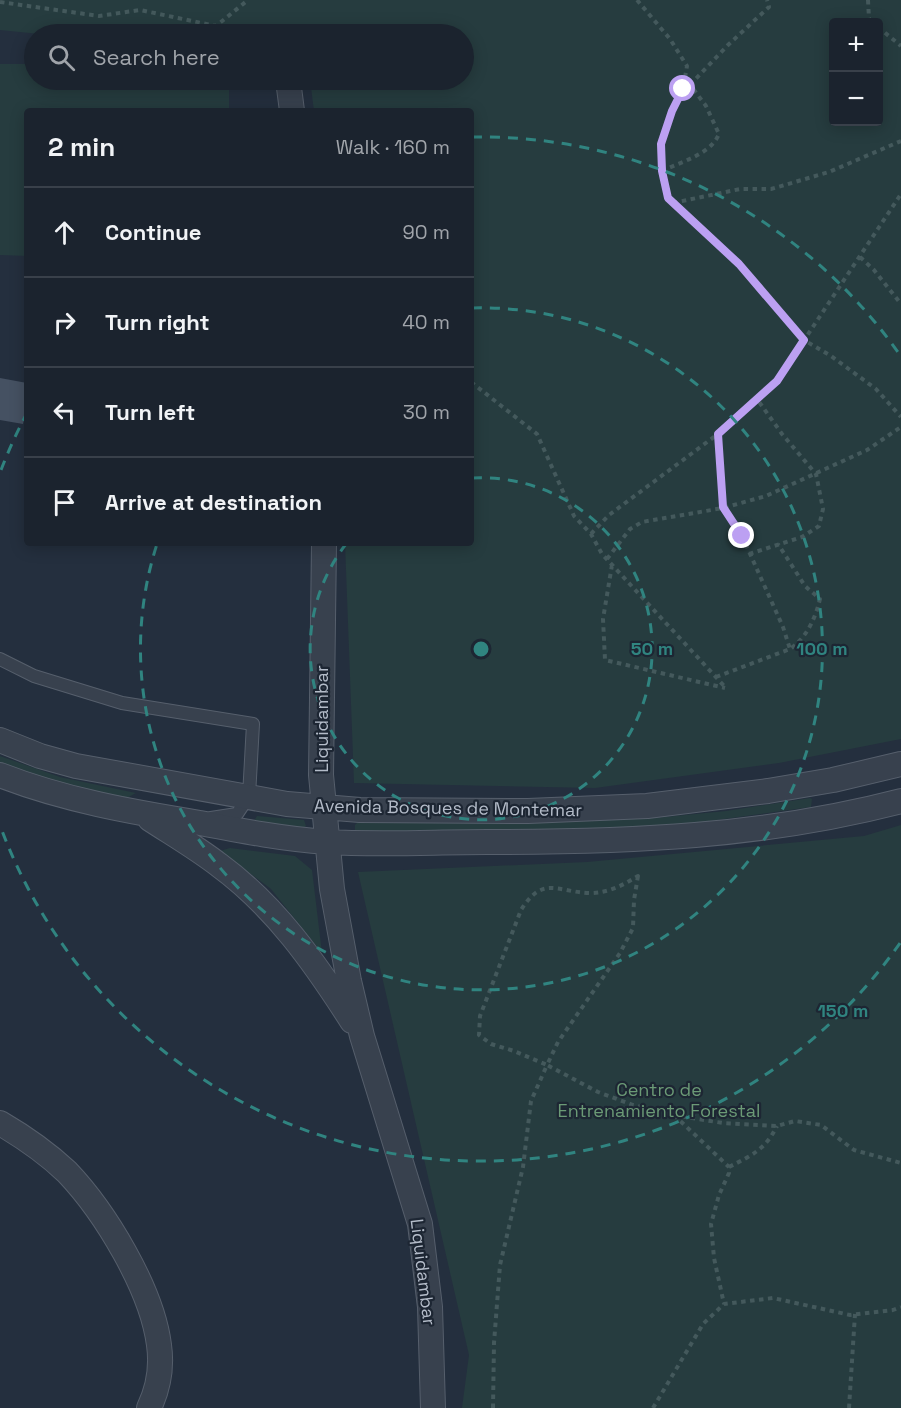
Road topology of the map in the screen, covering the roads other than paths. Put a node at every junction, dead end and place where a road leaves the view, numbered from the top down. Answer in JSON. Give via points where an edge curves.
{"nodes":[{"id":1,"x":289,"y":90,"type":"edge"},
{"id":2,"x":292,"y":108,"type":"edge"},
{"id":3,"x":324,"y":546,"type":"edge"},
{"id":4,"x":0,"y":659,"type":"edge"},
{"id":5,"x":0,"y":740,"type":"edge"},
{"id":6,"x":901,"y":765,"type":"edge"},
{"id":7,"x":0,"y":775,"type":"edge"},
{"id":8,"x":249,"y":796,"type":"junction"},
{"id":9,"x":901,"y":801,"type":"edge"},
{"id":10,"x":323,"y":808,"type":"junction"},
{"id":11,"x":143,"y":814,"type":"junction"},
{"id":12,"x":186,"y":821,"type":"junction"},
{"id":13,"x":327,"y":842,"type":"junction"},
{"id":14,"x":362,"y":1036,"type":"junction"},
{"id":15,"x":0,"y":1123,"type":"edge"},
{"id":16,"x":149,"y":1408,"type":"edge"},
{"id":17,"x":433,"y":1408,"type":"edge"}],
"edges":[{"from":1,"to":2,"type":"street"},
{"from":3,"to":10,"type":"street","name":"Liquidambar"},
{"from":4,"to":8,"type":"lane","via":[[34,676],[122,703],[253,723]]},
{"from":5,"to":8,"type":"street","name":"Avenida Bosques de Montemar","via":[[76,766]]},
{"from":6,"to":10,"type":"street","name":"Avenida Bosques de Montemar","via":[[768,791],[647,806],[528,811]]},
{"from":7,"to":11,"type":"street","name":"Avenida Bosques de Montemar","via":[[60,795]]},
{"from":8,"to":10,"type":"street","name":"Avenida Bosques de Montemar"},
{"from":8,"to":12,"type":"lane","via":[[237,814]]},
{"from":9,"to":13,"type":"street","name":"Avenida Bosques de Montemar","via":[[821,820],[705,836],[588,842]]},
{"from":10,"to":13,"type":"street","name":"Liquidambar"},
{"from":11,"to":12,"type":"street","name":"Avenida Bosques de Montemar"},
{"from":11,"to":14,"type":"street","name":"Liquidambar","via":[[220,865],[281,922],[319,969]]},
{"from":12,"to":13,"type":"street","name":"Avenida Bosques de Montemar"},
{"from":13,"to":14,"type":"street","name":"Liquidambar"},
{"from":14,"to":17,"type":"street","name":"Liquidambar","via":[[420,1224],[430,1307]]},
{"from":15,"to":16,"type":"street","via":[[65,1170],[99,1211],[142,1288],[159,1346],[157,1384]]}]}
